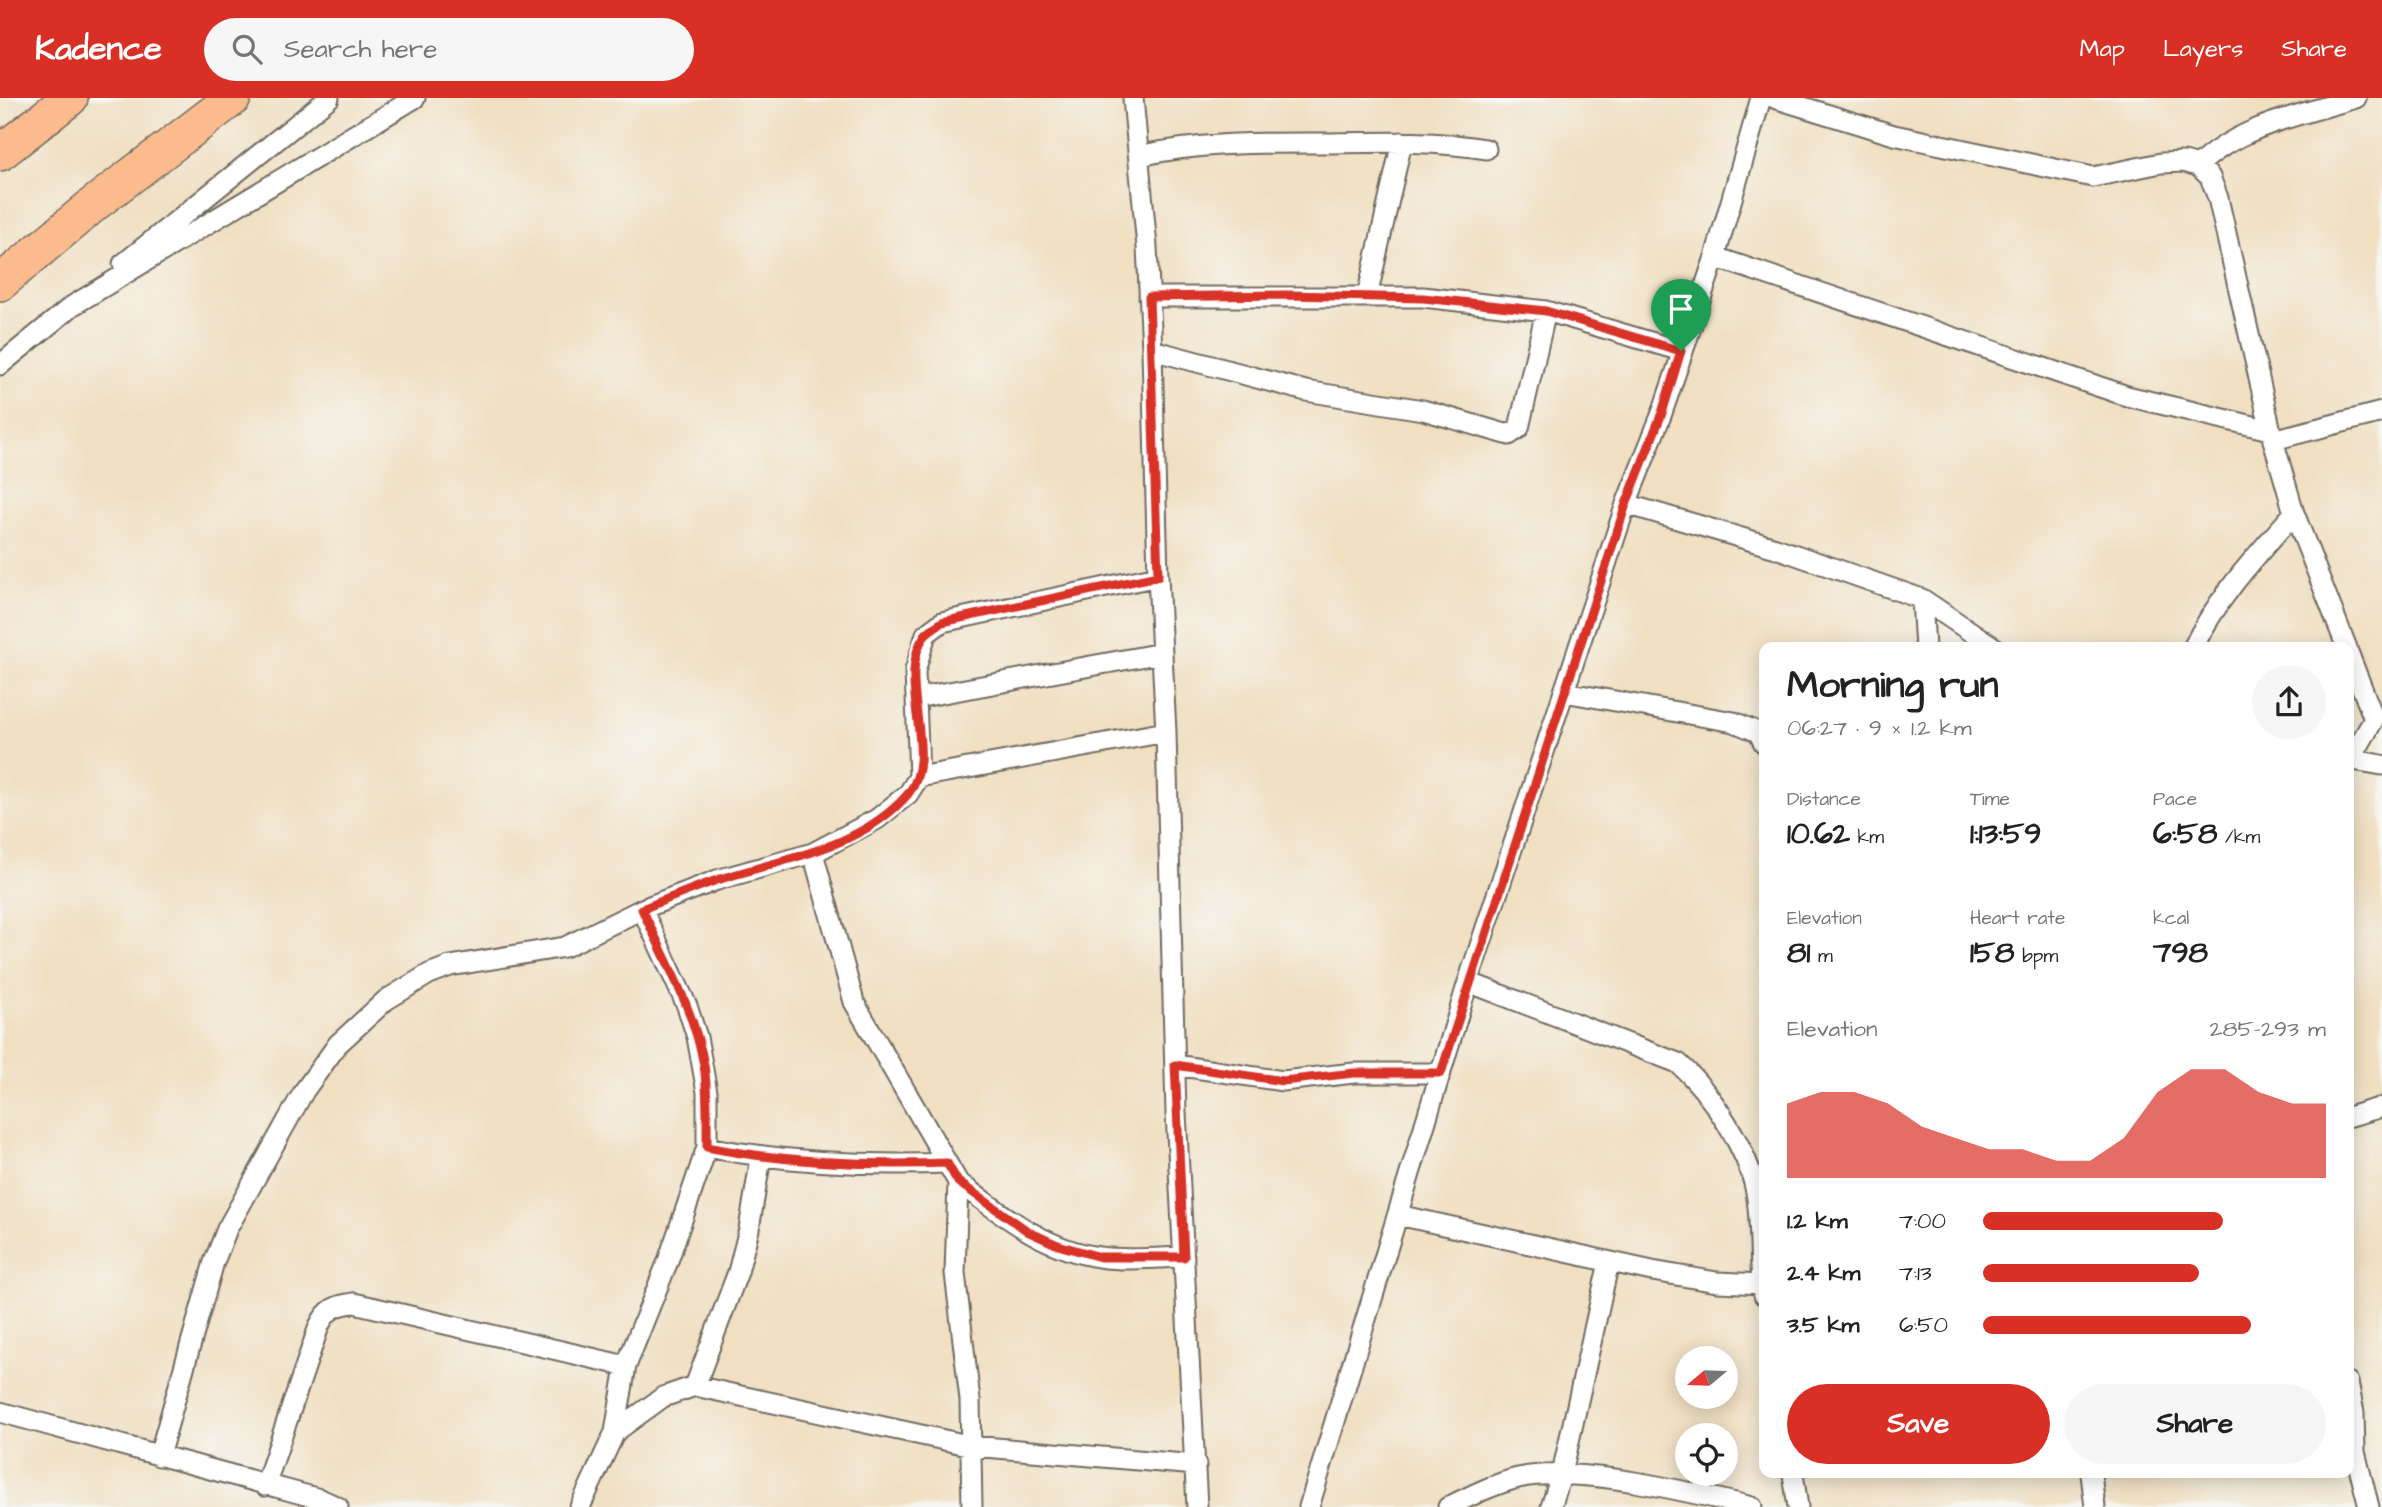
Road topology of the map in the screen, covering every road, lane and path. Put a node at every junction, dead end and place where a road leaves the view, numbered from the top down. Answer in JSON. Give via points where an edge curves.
{"nodes":[{"id":1,"x":233,"y":98,"type":"edge"},
{"id":2,"x":330,"y":98,"type":"edge"},
{"id":3,"x":1133,"y":98,"type":"edge"},
{"id":4,"x":1761,"y":98,"type":"edge"},
{"id":5,"x":1774,"y":98,"type":"edge"},
{"id":6,"x":2356,"y":98,"type":"edge"},
{"id":7,"x":61,"y":100,"type":"edge"},
{"id":8,"x":402,"y":101,"type":"edge"},
{"id":9,"x":1402,"y":142,"type":"junction"},
{"id":10,"x":1486,"y":149,"type":"dead end"},
{"id":11,"x":0,"y":153,"type":"edge"},
{"id":12,"x":1139,"y":156,"type":"junction"},
{"id":13,"x":2198,"y":166,"type":"junction"},
{"id":14,"x":1716,"y":257,"type":"junction"},
{"id":15,"x":0,"y":283,"type":"edge"},
{"id":16,"x":1367,"y":296,"type":"junction"},
{"id":17,"x":1149,"y":297,"type":"junction"},
{"id":18,"x":72,"y":306,"type":"junction"},
{"id":19,"x":1546,"y":311,"type":"junction"},
{"id":20,"x":1152,"y":350,"type":"junction"},
{"id":21,"x":1681,"y":351,"type":"junction"},
{"id":22,"x":0,"y":365,"type":"edge"},
{"id":23,"x":2382,"y":412,"type":"edge"},
{"id":24,"x":2272,"y":435,"type":"junction"},
{"id":25,"x":1626,"y":504,"type":"junction"},
{"id":26,"x":2294,"y":513,"type":"junction"},
{"id":27,"x":1158,"y":576,"type":"junction"},
{"id":28,"x":1922,"y":599,"type":"junction"},
{"id":29,"x":1925,"y":642,"type":"edge"},
{"id":30,"x":1987,"y":642,"type":"edge"},
{"id":31,"x":2196,"y":642,"type":"edge"},
{"id":32,"x":2345,"y":642,"type":"edge"},
{"id":33,"x":1162,"y":653,"type":"junction"},
{"id":34,"x":2354,"y":664,"type":"edge"},
{"id":35,"x":1564,"y":692,"type":"junction"},
{"id":36,"x":916,"y":698,"type":"junction"},
{"id":37,"x":2378,"y":718,"type":"edge"},
{"id":38,"x":1166,"y":732,"type":"junction"},
{"id":39,"x":1759,"y":734,"type":"edge"},
{"id":40,"x":2354,"y":757,"type":"edge"},
{"id":41,"x":2354,"y":762,"type":"edge"},
{"id":42,"x":2382,"y":765,"type":"edge"},
{"id":43,"x":919,"y":777,"type":"junction"},
{"id":44,"x":813,"y":853,"type":"junction"},
{"id":45,"x":642,"y":909,"type":"junction"},
{"id":46,"x":1468,"y":982,"type":"junction"},
{"id":47,"x":1175,"y":1065,"type":"junction"},
{"id":48,"x":1441,"y":1073,"type":"junction"},
{"id":49,"x":2382,"y":1107,"type":"edge"},
{"id":50,"x":2354,"y":1115,"type":"edge"},
{"id":51,"x":707,"y":1147,"type":"junction"},
{"id":52,"x":761,"y":1157,"type":"junction"},
{"id":53,"x":947,"y":1163,"type":"junction"},
{"id":54,"x":958,"y":1182,"type":"junction"},
{"id":55,"x":1398,"y":1215,"type":"junction"},
{"id":56,"x":1759,"y":1233,"type":"edge"},
{"id":57,"x":1184,"y":1257,"type":"junction"},
{"id":58,"x":1609,"y":1262,"type":"junction"},
{"id":59,"x":1759,"y":1287,"type":"edge"},
{"id":60,"x":626,"y":1366,"type":"junction"},
{"id":61,"x":695,"y":1386,"type":"junction"},
{"id":62,"x":0,"y":1412,"type":"edge"},
{"id":63,"x":2354,"y":1413,"type":"edge"},
{"id":64,"x":615,"y":1433,"type":"junction"},
{"id":65,"x":972,"y":1446,"type":"junction"},
{"id":66,"x":159,"y":1456,"type":"junction"},
{"id":67,"x":1196,"y":1465,"type":"junction"},
{"id":68,"x":1562,"y":1473,"type":"junction"},
{"id":69,"x":1794,"y":1478,"type":"edge"},
{"id":70,"x":2091,"y":1478,"type":"edge"},
{"id":71,"x":265,"y":1486,"type":"junction"},
{"id":72,"x":319,"y":1503,"type":"edge"},
{"id":73,"x":338,"y":1507,"type":"edge"},
{"id":74,"x":580,"y":1507,"type":"edge"},
{"id":75,"x":972,"y":1507,"type":"edge"},
{"id":76,"x":1197,"y":1507,"type":"edge"},
{"id":77,"x":1309,"y":1507,"type":"edge"},
{"id":78,"x":1448,"y":1507,"type":"edge"},
{"id":79,"x":1551,"y":1507,"type":"edge"},
{"id":80,"x":1752,"y":1507,"type":"edge"},
{"id":81,"x":1798,"y":1507,"type":"edge"},
{"id":82,"x":2095,"y":1507,"type":"edge"},
{"id":83,"x":2369,"y":1507,"type":"edge"}],
"edges":[{"from":1,"to":15,"type":"highway"},
{"from":2,"to":18,"type":"street"},
{"from":3,"to":12,"type":"street"},
{"from":4,"to":14,"type":"street"},
{"from":5,"to":13,"type":"street","via":[[1894,135],[2092,177],[2161,163]]},
{"from":6,"to":13,"type":"street","via":[[2244,133],[2219,146]]},
{"from":7,"to":11,"type":"highway"},
{"from":8,"to":18,"type":"street","via":[[221,218]]},
{"from":9,"to":10,"type":"street"},
{"from":9,"to":12,"type":"street","via":[[1226,143]]},
{"from":9,"to":16,"type":"street"},
{"from":12,"to":17,"type":"street"},
{"from":13,"to":24,"type":"street","via":[[2210,177],[2218,198]]},
{"from":14,"to":21,"type":"street"},
{"from":14,"to":24,"type":"street","via":[[2127,396]]},
{"from":16,"to":17,"type":"street"},
{"from":16,"to":19,"type":"street"},
{"from":17,"to":20,"type":"street"},
{"from":18,"to":22,"type":"street"},
{"from":19,"to":20,"type":"street","via":[[1519,428],[1509,435],[1423,410],[1306,391]]},
{"from":19,"to":21,"type":"street"},
{"from":20,"to":27,"type":"street"},
{"from":21,"to":25,"type":"street"},
{"from":23,"to":24,"type":"street"},
{"from":24,"to":26,"type":"street"},
{"from":25,"to":28,"type":"street","via":[[1776,548]]},
{"from":25,"to":35,"type":"street"},
{"from":26,"to":31,"type":"street","via":[[2248,566]]},
{"from":26,"to":32,"type":"street"},
{"from":27,"to":33,"type":"street"},
{"from":27,"to":36,"type":"street","via":[[942,622],[926,634],[920,649]]},
{"from":28,"to":29,"type":"street"},
{"from":28,"to":30,"type":"street"},
{"from":33,"to":36,"type":"street"},
{"from":33,"to":38,"type":"street"},
{"from":34,"to":37,"type":"street"},
{"from":35,"to":39,"type":"street","via":[[1734,722]]},
{"from":35,"to":46,"type":"street"},
{"from":36,"to":43,"type":"street"},
{"from":37,"to":40,"type":"street"},
{"from":38,"to":43,"type":"street"},
{"from":38,"to":47,"type":"street"},
{"from":41,"to":42,"type":"street"},
{"from":43,"to":44,"type":"street","via":[[908,794],[877,820]]},
{"from":44,"to":45,"type":"street","via":[[717,880]]},
{"from":44,"to":53,"type":"street","via":[[854,1002]]},
{"from":45,"to":51,"type":"street","via":[[697,1037],[707,1092]]},
{"from":45,"to":66,"type":"street","via":[[565,947],[450,966],[429,974],[386,1000],[338,1044],[304,1091],[228,1229],[214,1262]]},
{"from":46,"to":48,"type":"street"},
{"from":46,"to":56,"type":"street","via":[[1678,1063],[1730,1129],[1756,1192]]},
{"from":47,"to":48,"type":"street","via":[[1283,1081],[1354,1073]]},
{"from":47,"to":57,"type":"street"},
{"from":48,"to":55,"type":"street"},
{"from":49,"to":50,"type":"street"},
{"from":51,"to":52,"type":"street"},
{"from":51,"to":60,"type":"street"},
{"from":52,"to":53,"type":"street","via":[[866,1166]]},
{"from":52,"to":61,"type":"street","via":[[738,1272]]},
{"from":53,"to":54,"type":"street"},
{"from":54,"to":57,"type":"street","via":[[1029,1232],[1081,1254]]},
{"from":54,"to":65,"type":"street","via":[[955,1273]]},
{"from":55,"to":58,"type":"street"},
{"from":55,"to":77,"type":"street"},
{"from":57,"to":67,"type":"street"},
{"from":58,"to":59,"type":"street"},
{"from":58,"to":68,"type":"street"},
{"from":60,"to":64,"type":"street"},
{"from":60,"to":71,"type":"street","via":[[354,1303],[333,1307],[319,1326]]},
{"from":61,"to":64,"type":"street","via":[[663,1397]]},
{"from":61,"to":65,"type":"street"},
{"from":62,"to":66,"type":"street"},
{"from":63,"to":83,"type":"street","via":[[2355,1452]]},
{"from":64,"to":74,"type":"street"},
{"from":65,"to":67,"type":"street"},
{"from":65,"to":75,"type":"street"},
{"from":66,"to":71,"type":"street"},
{"from":67,"to":76,"type":"street"},
{"from":68,"to":78,"type":"street","via":[[1518,1478]]},
{"from":68,"to":79,"type":"street"},
{"from":68,"to":80,"type":"street","via":[[1700,1494]]},
{"from":69,"to":81,"type":"street"},
{"from":70,"to":82,"type":"street"},
{"from":71,"to":72,"type":"street"},
{"from":72,"to":73,"type":"street"}]}
